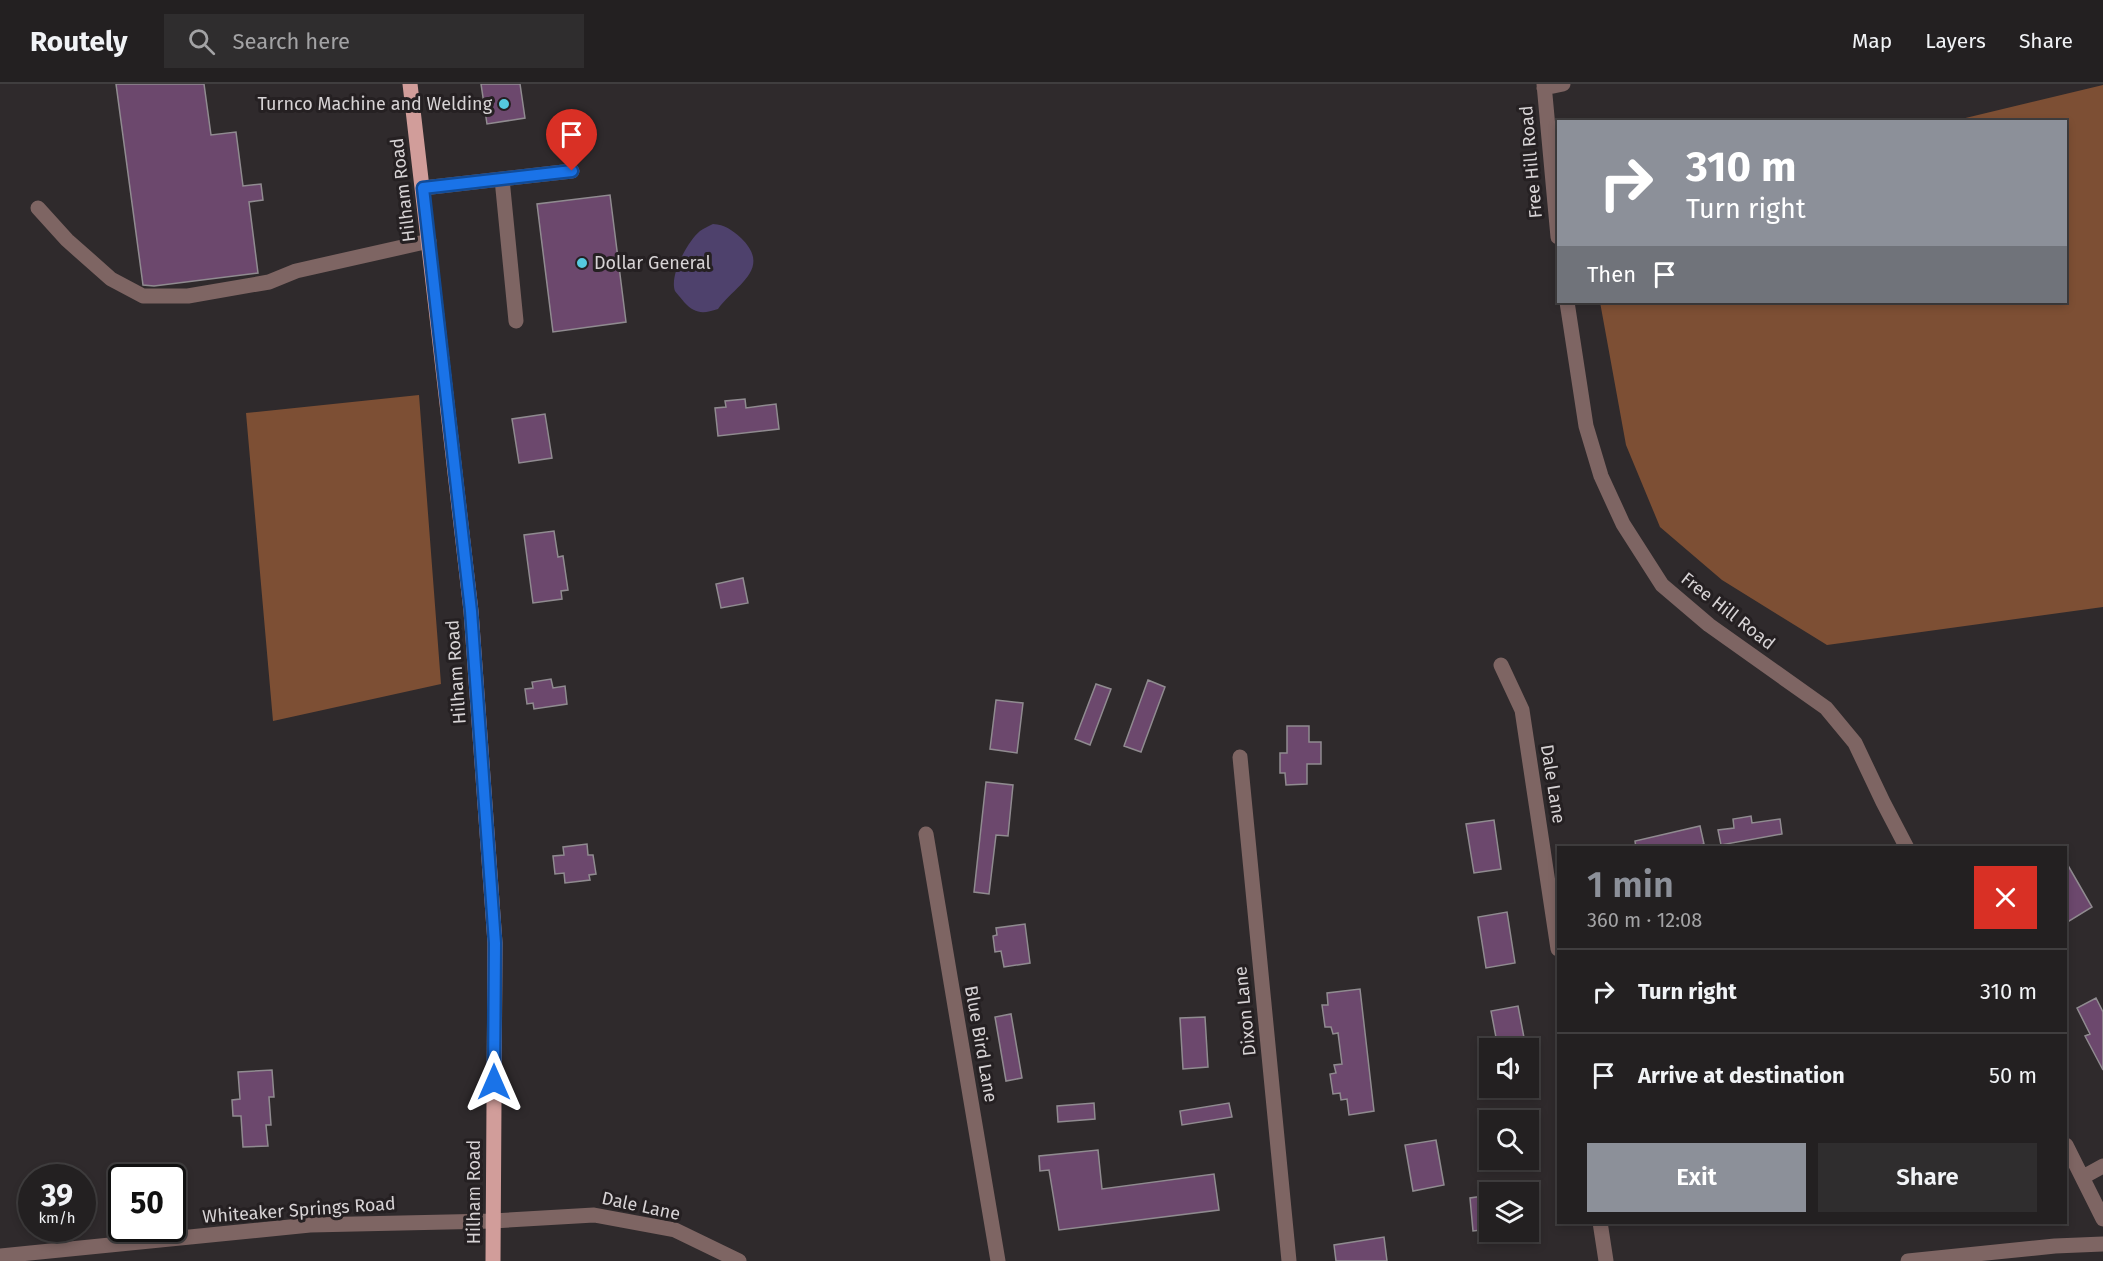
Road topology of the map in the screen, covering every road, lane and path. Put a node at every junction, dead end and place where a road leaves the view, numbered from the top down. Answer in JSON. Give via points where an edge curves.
{"nodes":[{"id":1,"x":410,"y":84,"type":"edge"},
{"id":2,"x":1563,"y":84,"type":"edge"},
{"id":3,"x":1544,"y":86,"type":"edge"},
{"id":4,"x":572,"y":171,"type":"dead end"},
{"id":5,"x":502,"y":179,"type":"junction"},
{"id":6,"x":423,"y":188,"type":"junction"},
{"id":7,"x":38,"y":208,"type":"dead end"},
{"id":8,"x":1557,"y":226,"type":"edge"},
{"id":9,"x":429,"y":241,"type":"junction"},
{"id":10,"x":1567,"y":303,"type":"edge"},
{"id":11,"x":516,"y":321,"type":"dead end"},
{"id":12,"x":1501,"y":665,"type":"dead end"},
{"id":13,"x":1240,"y":757,"type":"dead end"},
{"id":14,"x":926,"y":834,"type":"dead end"},
{"id":15,"x":1906,"y":846,"type":"edge"},
{"id":16,"x":1557,"y":942,"type":"edge"},
{"id":17,"x":2067,"y":1147,"type":"edge"},
{"id":18,"x":2103,"y":1166,"type":"edge"},
{"id":19,"x":2083,"y":1177,"type":"junction"},
{"id":20,"x":2103,"y":1219,"type":"edge"},
{"id":21,"x":493,"y":1221,"type":"junction"},
{"id":22,"x":1600,"y":1224,"type":"edge"},
{"id":23,"x":2103,"y":1244,"type":"edge"},
{"id":24,"x":0,"y":1256,"type":"edge"},
{"id":25,"x":493,"y":1261,"type":"edge"},
{"id":26,"x":739,"y":1261,"type":"edge"},
{"id":27,"x":998,"y":1261,"type":"edge"},
{"id":28,"x":1289,"y":1261,"type":"edge"},
{"id":29,"x":1606,"y":1261,"type":"edge"},
{"id":30,"x":1908,"y":1261,"type":"edge"}],
"edges":[{"from":1,"to":6,"type":"main road","name":"Hilham Road"},
{"from":2,"to":3,"type":"street"},
{"from":3,"to":8,"type":"street","name":"Free Hill Road"},
{"from":4,"to":5,"type":"street"},
{"from":5,"to":6,"type":"street"},
{"from":5,"to":11,"type":"street"},
{"from":6,"to":9,"type":"main road","name":"Hilham Road"},
{"from":7,"to":9,"type":"street","via":[[111,279],[143,296],[188,296],[269,282],[296,271]]},
{"from":9,"to":21,"type":"main road","name":"Hilham Road","via":[[471,611],[495,943]]},
{"from":10,"to":15,"type":"street","name":"Free Hill Road","via":[[1586,426],[1601,476],[1623,524],[1662,585],[1709,625],[1826,708],[1855,743]]},
{"from":12,"to":16,"type":"street","name":"Dale Lane","via":[[1522,710]]},
{"from":13,"to":28,"type":"street","name":"Dixon Lane"},
{"from":14,"to":27,"type":"street","name":"Blue Bird Lane"},
{"from":17,"to":19,"type":"street"},
{"from":18,"to":19,"type":"street"},
{"from":19,"to":20,"type":"street"},
{"from":21,"to":24,"type":"street","name":"Whiteaker Springs Road","via":[[310,1226]]},
{"from":21,"to":25,"type":"main road","name":"Hilham Road"},
{"from":21,"to":26,"type":"street","name":"Dale Lane","via":[[594,1215],[675,1230]]},
{"from":22,"to":29,"type":"street"},
{"from":23,"to":30,"type":"street"}]}
